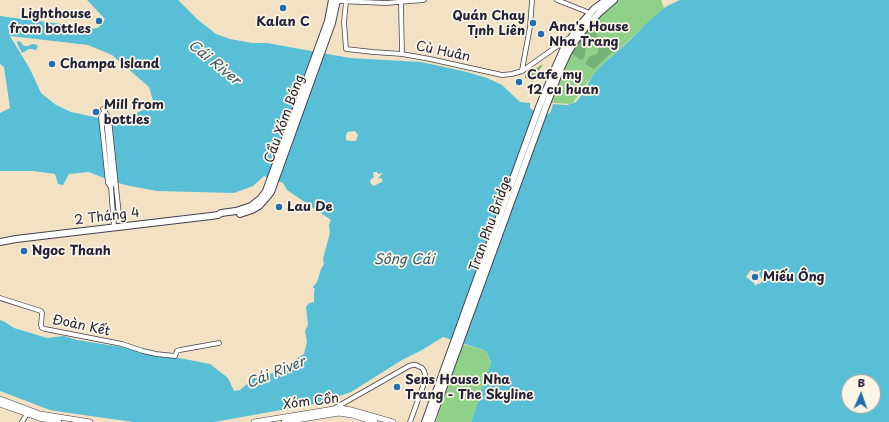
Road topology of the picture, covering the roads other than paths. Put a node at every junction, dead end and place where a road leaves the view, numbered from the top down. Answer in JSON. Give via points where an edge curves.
{"nodes":[{"id":1,"x":335,"y":0,"type":"edge"},
{"id":2,"x":424,"y":0,"type":"edge"},
{"id":3,"x":532,"y":0,"type":"edge"},
{"id":4,"x":557,"y":0,"type":"edge"},
{"id":5,"x":606,"y":0,"type":"edge"},
{"id":6,"x":614,"y":0,"type":"edge"},
{"id":7,"x":346,"y":2,"type":"junction"},
{"id":8,"x":401,"y":3,"type":"junction"},
{"id":9,"x":590,"y":13,"type":"junction"},
{"id":10,"x":572,"y":36,"type":"junction"},
{"id":11,"x":556,"y":47,"type":"junction"},
{"id":12,"x":563,"y":51,"type":"junction"},
{"id":13,"x":402,"y":54,"type":"junction"},
{"id":14,"x":522,"y":71,"type":"junction"},
{"id":15,"x":542,"y":108,"type":"junction"},
{"id":16,"x":245,"y":211,"type":"joint"},
{"id":17,"x":114,"y":218,"type":"junction"},
{"id":18,"x":114,"y":227,"type":"junction"},
{"id":19,"x":0,"y":242,"type":"edge"},
{"id":20,"x":0,"y":298,"type":"edge"},
{"id":21,"x":219,"y":343,"type":"dead end"},
{"id":22,"x":455,"y":346,"type":"junction"},
{"id":23,"x":0,"y":399,"type":"edge"},
{"id":24,"x":0,"y":404,"type":"edge"},
{"id":25,"x":335,"y":410,"type":"junction"},
{"id":26,"x":27,"y":414,"type":"junction"},
{"id":27,"x":40,"y":416,"type":"junction"},
{"id":28,"x":22,"y":422,"type":"edge"},
{"id":29,"x":59,"y":422,"type":"edge"},
{"id":30,"x":90,"y":422,"type":"edge"},
{"id":31,"x":254,"y":422,"type":"edge"},
{"id":32,"x":284,"y":422,"type":"edge"},
{"id":33,"x":375,"y":422,"type":"edge"},
{"id":34,"x":393,"y":422,"type":"edge"},
{"id":35,"x":410,"y":422,"type":"edge"},
{"id":36,"x":425,"y":422,"type":"edge"},
{"id":37,"x":431,"y":422,"type":"edge"}],
"edges":[{"from":1,"to":7,"type":"street"},
{"from":1,"to":16,"type":"main road","name":"Cầu Xóm Bóng","via":[[330,22],[266,191]]},
{"from":2,"to":8,"type":"street"},
{"from":3,"to":14,"type":"street"},
{"from":4,"to":9,"type":"street"},
{"from":5,"to":9,"type":"main road"},
{"from":6,"to":15,"type":"main road","via":[[594,17],[576,40]]},
{"from":7,"to":8,"type":"street"},
{"from":7,"to":13,"type":"street","name":"Cù Huân","via":[[346,49]]},
{"from":8,"to":13,"type":"street"},
{"from":9,"to":10,"type":"main road"},
{"from":10,"to":11,"type":"street","name":"Cù Huân"},
{"from":10,"to":12,"type":"main road"},
{"from":11,"to":12,"type":"street","via":[[561,46]]},
{"from":11,"to":14,"type":"street","name":"Cù Huân"},
{"from":12,"to":15,"type":"main road"},
{"from":13,"to":14,"type":"street","name":"Cù Huân","via":[[502,75]]},
{"from":15,"to":22,"type":"main road","name":"Tran Phu Bridge"},
{"from":16,"to":18,"type":"main road","name":"2 Tháng 4"},
{"from":17,"to":17,"type":"street","via":[[120,215],[109,118],[103,109],[108,183],[111,187]]},
{"from":17,"to":18,"type":"street"},
{"from":18,"to":19,"type":"main road","name":"2 Tháng 4"},
{"from":20,"to":21,"type":"street","name":"Đoàn Kết","via":[[41,311],[44,329],[122,344],[156,354],[175,356],[180,350]]},
{"from":22,"to":36,"type":"main road"},
{"from":22,"to":37,"type":"main road"},
{"from":23,"to":27,"type":"street"},
{"from":24,"to":26,"type":"street"},
{"from":25,"to":31,"type":"street","name":"Xóm Cồn"},
{"from":25,"to":32,"type":"street","name":"Xóm Cồn"},
{"from":25,"to":33,"type":"street","name":"Xóm Cồn"},
{"from":25,"to":34,"type":"street","name":"Xóm Cồn","via":[[344,408]]},
{"from":25,"to":35,"type":"street","via":[[409,366],[416,365],[422,368],[426,378]]},
{"from":26,"to":27,"type":"street"},
{"from":26,"to":28,"type":"street"},
{"from":27,"to":29,"type":"street"},
{"from":27,"to":30,"type":"street"}]}
